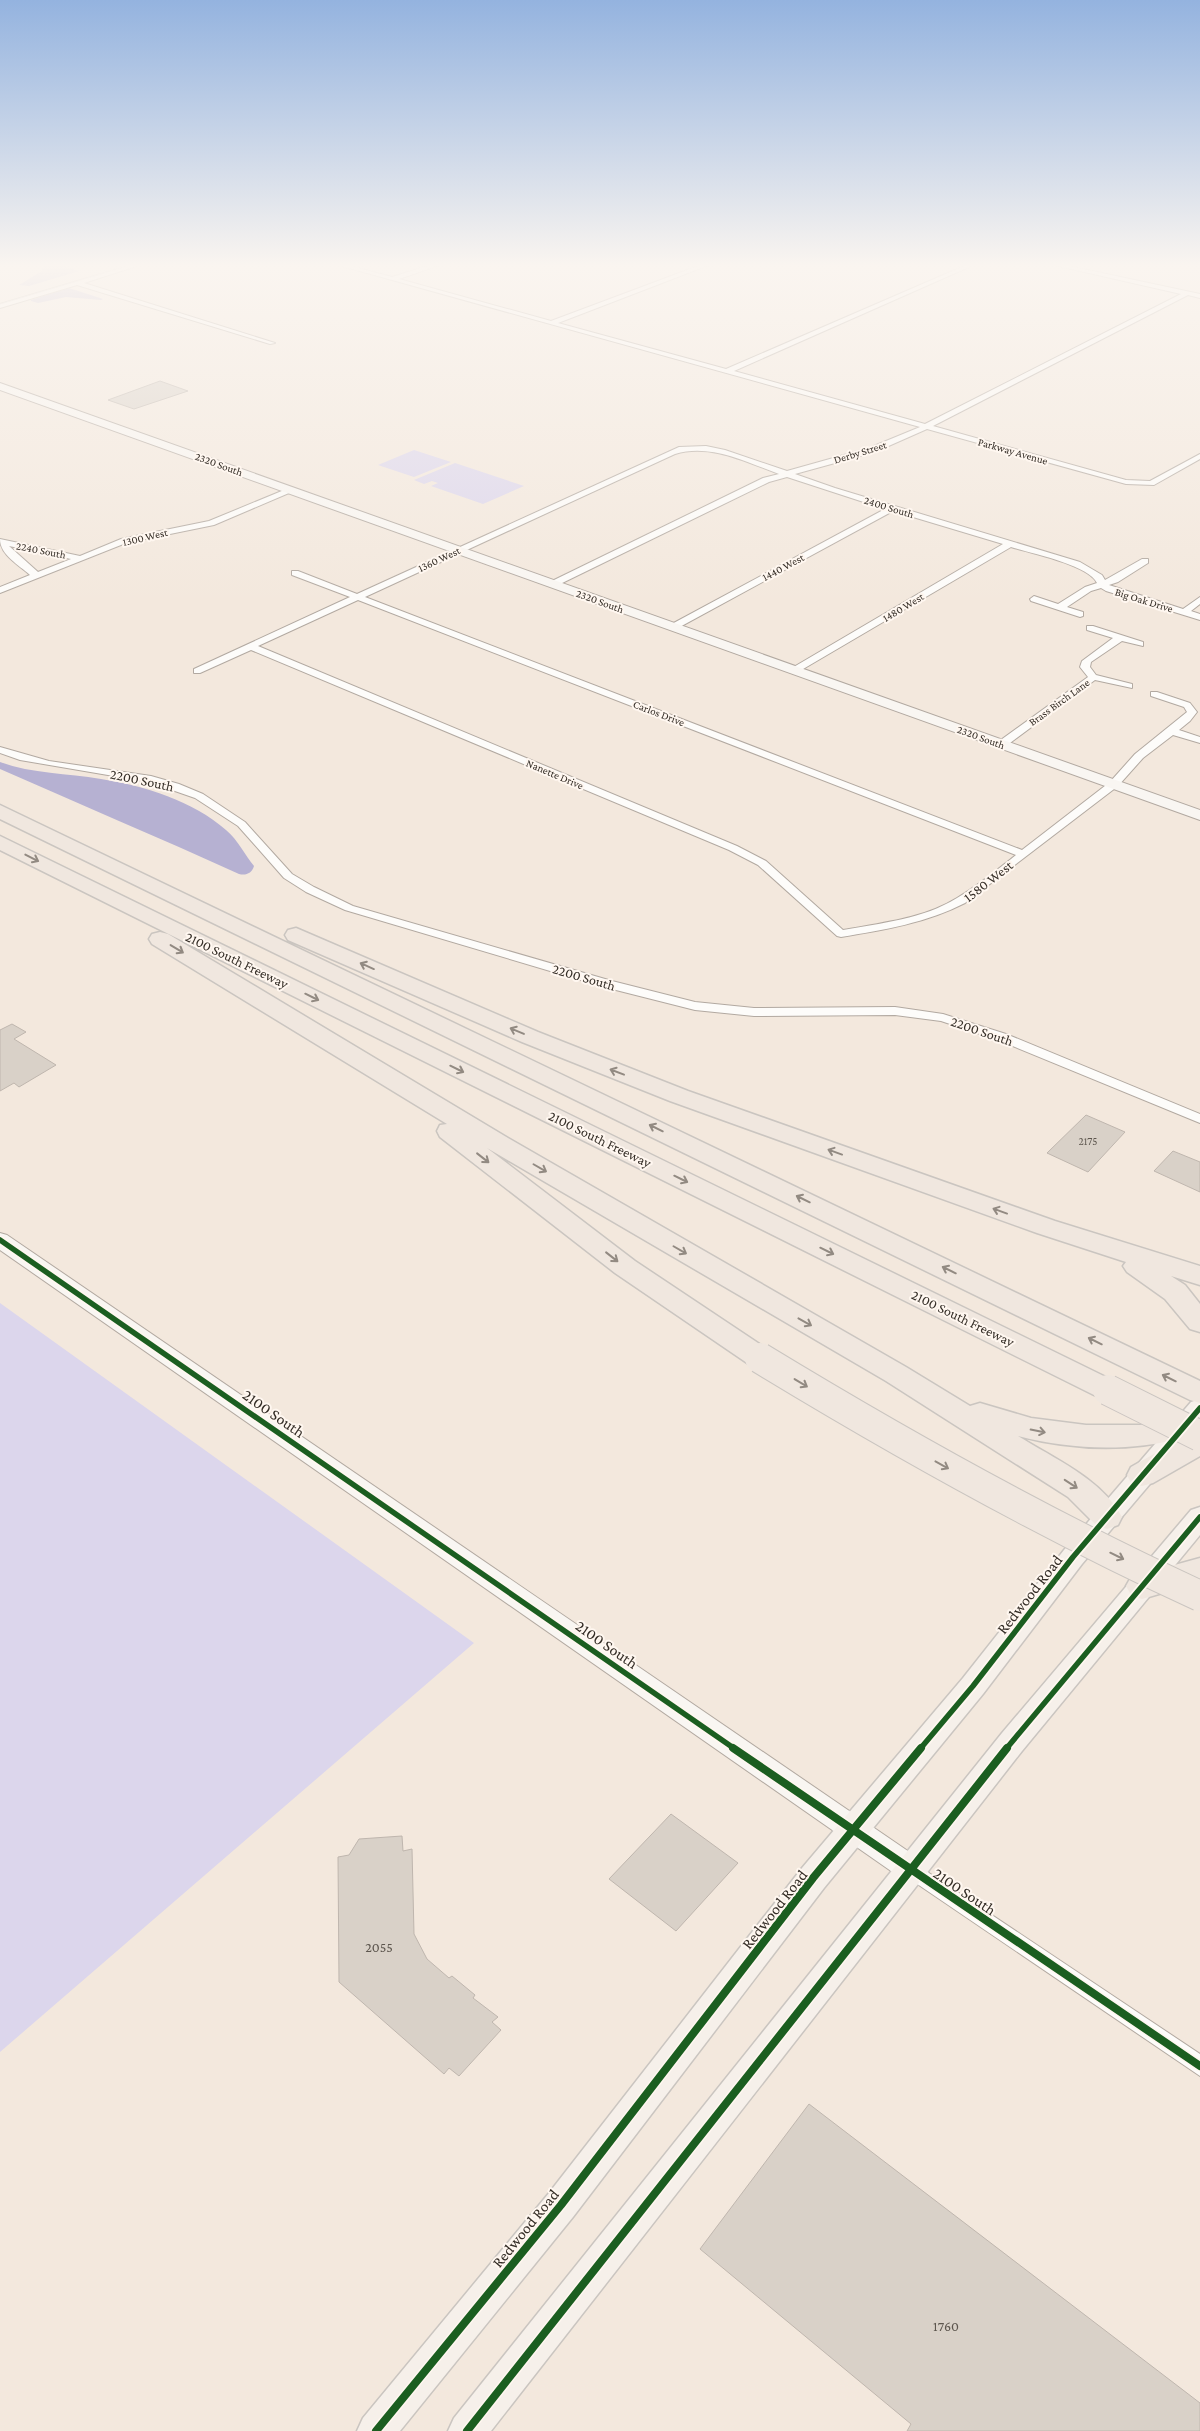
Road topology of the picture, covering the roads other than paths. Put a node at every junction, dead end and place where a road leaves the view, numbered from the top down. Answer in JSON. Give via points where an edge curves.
{"nodes":[{"id":1,"x":742,"y":376,"type":"edge"},
{"id":2,"x":1025,"y":376,"type":"edge"},
{"id":3,"x":0,"y":386,"type":"edge"},
{"id":4,"x":927,"y":427,"type":"junction"},
{"id":5,"x":682,"y":449,"type":"joint"},
{"id":6,"x":1200,"y":456,"type":"edge"},
{"id":7,"x":784,"y":473,"type":"junction"},
{"id":8,"x":292,"y":490,"type":"junction"},
{"id":9,"x":893,"y":508,"type":"junction"},
{"id":10,"x":2,"y":543,"type":"edge"},
{"id":11,"x":1010,"y":544,"type":"junction"},
{"id":12,"x":458,"y":550,"type":"junction"},
{"id":13,"x":79,"y":558,"type":"junction"},
{"id":14,"x":1145,"y":561,"type":"dead end"},
{"id":15,"x":295,"y":573,"type":"dead end"},
{"id":16,"x":1095,"y":574,"type":"joint"},
{"id":17,"x":36,"y":575,"type":"junction"},
{"id":18,"x":553,"y":584,"type":"junction"},
{"id":19,"x":1102,"y":584,"type":"junction"},
{"id":20,"x":0,"y":590,"type":"edge"},
{"id":21,"x":356,"y":597,"type":"junction"},
{"id":22,"x":1034,"y":599,"type":"dead end"},
{"id":23,"x":1200,"y":600,"type":"edge"},
{"id":24,"x":1060,"y":607,"type":"junction"},
{"id":25,"x":1184,"y":612,"type":"junction"},
{"id":26,"x":1080,"y":614,"type":"dead end"},
{"id":27,"x":1200,"y":616,"type":"edge"},
{"id":28,"x":673,"y":626,"type":"junction"},
{"id":29,"x":1090,"y":628,"type":"dead end"},
{"id":30,"x":1120,"y":638,"type":"junction"},
{"id":31,"x":1140,"y":644,"type":"dead end"},
{"id":32,"x":250,"y":646,"type":"junction"},
{"id":33,"x":197,"y":670,"type":"dead end"},
{"id":34,"x":796,"y":670,"type":"junction"},
{"id":35,"x":1093,"y":677,"type":"junction"},
{"id":36,"x":1129,"y":686,"type":"dead end"},
{"id":37,"x":1154,"y":694,"type":"dead end"},
{"id":38,"x":1172,"y":731,"type":"junction"},
{"id":39,"x":1200,"y":740,"type":"edge"},
{"id":40,"x":1002,"y":744,"type":"junction"},
{"id":41,"x":0,"y":750,"type":"edge"},
{"id":42,"x":1114,"y":784,"type":"junction"},
{"id":43,"x":0,"y":805,"type":"edge"},
{"id":44,"x":0,"y":811,"type":"edge"},
{"id":45,"x":1200,"y":815,"type":"edge"},
{"id":46,"x":0,"y":842,"type":"edge"},
{"id":47,"x":1023,"y":854,"type":"junction"},
{"id":48,"x":64,"y":874,"type":"junction"},
{"id":49,"x":841,"y":934,"type":"joint"},
{"id":50,"x":348,"y":1053,"type":"junction"},
{"id":51,"x":1200,"y":1119,"type":"edge"},
{"id":52,"x":1046,"y":1228,"type":"junction"},
{"id":53,"x":0,"y":1240,"type":"edge"},
{"id":54,"x":1200,"y":1276,"type":"edge"},
{"id":55,"x":1200,"y":1322,"type":"edge"},
{"id":56,"x":896,"y":1374,"type":"junction"},
{"id":57,"x":1200,"y":1393,"type":"edge"},
{"id":58,"x":1197,"y":1427,"type":"edge"},
{"id":59,"x":1142,"y":1475,"type":"joint"},
{"id":60,"x":1107,"y":1517,"type":"junction"},
{"id":61,"x":1200,"y":1517,"type":"edge"},
{"id":62,"x":1200,"y":1570,"type":"edge"},
{"id":63,"x":1142,"y":1586,"type":"junction"},
{"id":64,"x":1200,"y":1596,"type":"edge"},
{"id":65,"x":854,"y":1830,"type":"junction"},
{"id":66,"x":911,"y":1869,"type":"junction"},
{"id":67,"x":1200,"y":2066,"type":"edge"},
{"id":68,"x":376,"y":2431,"type":"edge"},
{"id":69,"x":467,"y":2431,"type":"edge"}],
"edges":[{"from":1,"to":4,"type":"street","name":"Parkway Avenue"},
{"from":2,"to":4,"type":"street","name":"Derby Street"},
{"from":3,"to":8,"type":"street","name":"2320 South"},
{"from":4,"to":6,"type":"street","name":"Parkway Avenue","via":[[1117,480],[1143,484],[1155,482]]},
{"from":4,"to":7,"type":"street","name":"Derby Street","via":[[872,450]]},
{"from":5,"to":7,"type":"street","name":"2400 South","via":[[716,450]]},
{"from":5,"to":12,"type":"street","name":"1360 West"},
{"from":7,"to":9,"type":"street","name":"2400 South"},
{"from":7,"to":18,"type":"street","name":"Derby Street"},
{"from":8,"to":12,"type":"street","name":"2320 South"},
{"from":8,"to":13,"type":"street","name":"1300 West","via":[[211,523],[138,537]]},
{"from":9,"to":11,"type":"street","name":"2400 South"},
{"from":9,"to":28,"type":"street","name":"1440 West"},
{"from":10,"to":13,"type":"street","name":"2240 South"},
{"from":10,"to":17,"type":"street","name":"2240 South"},
{"from":11,"to":16,"type":"street","name":"2400 South","via":[[1077,564]]},
{"from":11,"to":34,"type":"street","name":"1480 West"},
{"from":12,"to":18,"type":"street","name":"2320 South"},
{"from":12,"to":21,"type":"street","name":"1360 West"},
{"from":13,"to":17,"type":"street","name":"1300 West"},
{"from":14,"to":19,"type":"street","via":[[1115,580]]},
{"from":15,"to":21,"type":"street","name":"Carlos Drive"},
{"from":16,"to":19,"type":"street","name":"Big Oak Drive"},
{"from":17,"to":20,"type":"street","name":"1300 West"},
{"from":18,"to":28,"type":"street","name":"2320 South"},
{"from":19,"to":24,"type":"street"},
{"from":19,"to":25,"type":"street","name":"Big Oak Drive"},
{"from":21,"to":32,"type":"street","name":"1360 West"},
{"from":21,"to":47,"type":"street","name":"Carlos Drive"},
{"from":22,"to":24,"type":"street"},
{"from":23,"to":25,"type":"street"},
{"from":24,"to":26,"type":"street"},
{"from":25,"to":27,"type":"street","name":"Big Oak Drive"},
{"from":28,"to":34,"type":"street","name":"2320 South"},
{"from":29,"to":30,"type":"street"},
{"from":30,"to":31,"type":"street"},
{"from":30,"to":35,"type":"street","name":"Brass Birch Lane","via":[[1085,664]]},
{"from":32,"to":33,"type":"street","name":"1360 West"},
{"from":32,"to":49,"type":"street","name":"Nanette Drive","via":[[733,848],[762,863]]},
{"from":34,"to":40,"type":"street","name":"2320 South"},
{"from":35,"to":36,"type":"street"},
{"from":35,"to":40,"type":"street","name":"Brass Birch Lane"},
{"from":37,"to":38,"type":"street","name":"1580 West","via":[[1191,709],[1190,716]]},
{"from":38,"to":39,"type":"street"},
{"from":38,"to":42,"type":"street","name":"1580 West","via":[[1139,756]]},
{"from":40,"to":42,"type":"street","name":"2320 South"},
{"from":41,"to":51,"type":"street","name":"2200 South","via":[[50,765],[174,785],[198,795],[222,808],[253,836],[287,876],[349,908],[608,984],[695,1006],[762,1012],[895,1011],[943,1018],[1008,1039]]},
{"from":42,"to":45,"type":"street","name":"2320 South"},
{"from":42,"to":47,"type":"street","name":"1580 West"},
{"from":52,"to":43,"type":"highway","one_way":true,"via":[[562,1050]]},
{"from":57,"to":44,"type":"highway","one_way":true},
{"from":46,"to":48,"type":"highway","name":"2100 South Freeway","one_way":true},
{"from":47,"to":49,"type":"street","name":"1580 West","via":[[959,904],[930,916]]},
{"from":48,"to":50,"type":"highway","one_way":true,"via":[[160,939]]},
{"from":48,"to":58,"type":"highway","name":"2100 South Freeway","one_way":true,"bridge":true,"via":[[1108,1390]]},
{"from":50,"to":56,"type":"highway","one_way":true,"via":[[498,1144]]},
{"from":50,"to":64,"type":"highway","one_way":true,"bridge":true,"via":[[625,1267],[760,1358],[882,1432],[1028,1513]]},
{"from":52,"to":54,"type":"highway"},
{"from":52,"to":55,"type":"highway","via":[[1140,1268],[1175,1292]]},
{"from":53,"to":65,"type":"street","name":"2100 South"},
{"from":56,"to":58,"type":"highway","one_way":true,"via":[[976,1412],[1016,1426],[1057,1435],[1141,1434]]},
{"from":56,"to":60,"type":"highway","one_way":true,"via":[[1079,1490]]},
{"from":58,"to":59,"type":"highway","via":[[1179,1452]]},
{"from":59,"to":60,"type":"main road","name":"Redwood Road"},
{"from":60,"to":65,"type":"main road","name":"Redwood Road","via":[[974,1686]]},
{"from":61,"to":63,"type":"main road"},
{"from":62,"to":63,"type":"highway"},
{"from":63,"to":66,"type":"main road"},
{"from":65,"to":66,"type":"street","name":"2100 South"},
{"from":65,"to":68,"type":"main road","name":"Redwood Road","via":[[813,1878],[560,2205]]},
{"from":66,"to":67,"type":"street","name":"2100 South"},
{"from":66,"to":69,"type":"main road"}]}
